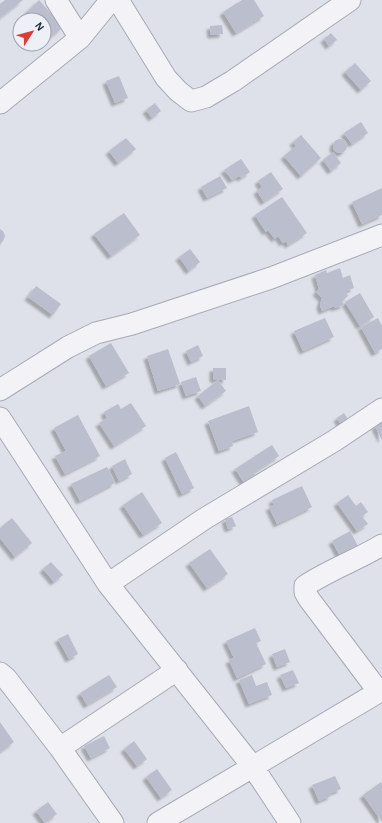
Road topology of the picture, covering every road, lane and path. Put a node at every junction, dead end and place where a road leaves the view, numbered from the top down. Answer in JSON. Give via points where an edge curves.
{"nodes":[{"id":1,"x":56,"y":0,"type":"edge"},
{"id":2,"x":111,"y":0,"type":"edge"},
{"id":3,"x":118,"y":0,"type":"edge"},
{"id":4,"x":350,"y":0,"type":"edge"},
{"id":5,"x":80,"y":38,"type":"junction"},
{"id":6,"x":0,"y":103,"type":"edge"},
{"id":7,"x":382,"y":234,"type":"edge"},
{"id":8,"x":0,"y":390,"type":"edge"},
{"id":9,"x":382,"y":409,"type":"edge"},
{"id":10,"x":0,"y":418,"type":"edge"},
{"id":11,"x":382,"y":545,"type":"edge"},
{"id":12,"x":108,"y":584,"type":"junction"},
{"id":13,"x":177,"y":670,"type":"junction"},
{"id":14,"x":0,"y":673,"type":"edge"},
{"id":15,"x":381,"y":691,"type":"edge"},
{"id":16,"x":60,"y":748,"type":"junction"},
{"id":17,"x":253,"y":767,"type":"junction"},
{"id":18,"x":113,"y":823,"type":"edge"},
{"id":19,"x":158,"y":823,"type":"edge"},
{"id":20,"x":290,"y":823,"type":"edge"}],
"edges":[{"from":1,"to":5,"type":"street"},
{"from":2,"to":5,"type":"street"},
{"from":3,"to":4,"type":"street","via":[[166,78],[191,101],[206,97],[233,82]]},
{"from":5,"to":6,"type":"street"},
{"from":7,"to":8,"type":"street","via":[[272,278],[132,324],[96,333],[68,347]]},
{"from":9,"to":12,"type":"street","via":[[204,519]]},
{"from":10,"to":12,"type":"street"},
{"from":11,"to":15,"type":"street","via":[[305,586],[309,598]]},
{"from":12,"to":13,"type":"street"},
{"from":13,"to":16,"type":"street"},
{"from":13,"to":17,"type":"street"},
{"from":14,"to":16,"type":"street"},
{"from":15,"to":17,"type":"street"},
{"from":16,"to":18,"type":"street"},
{"from":17,"to":19,"type":"street"},
{"from":17,"to":20,"type":"street"}]}
